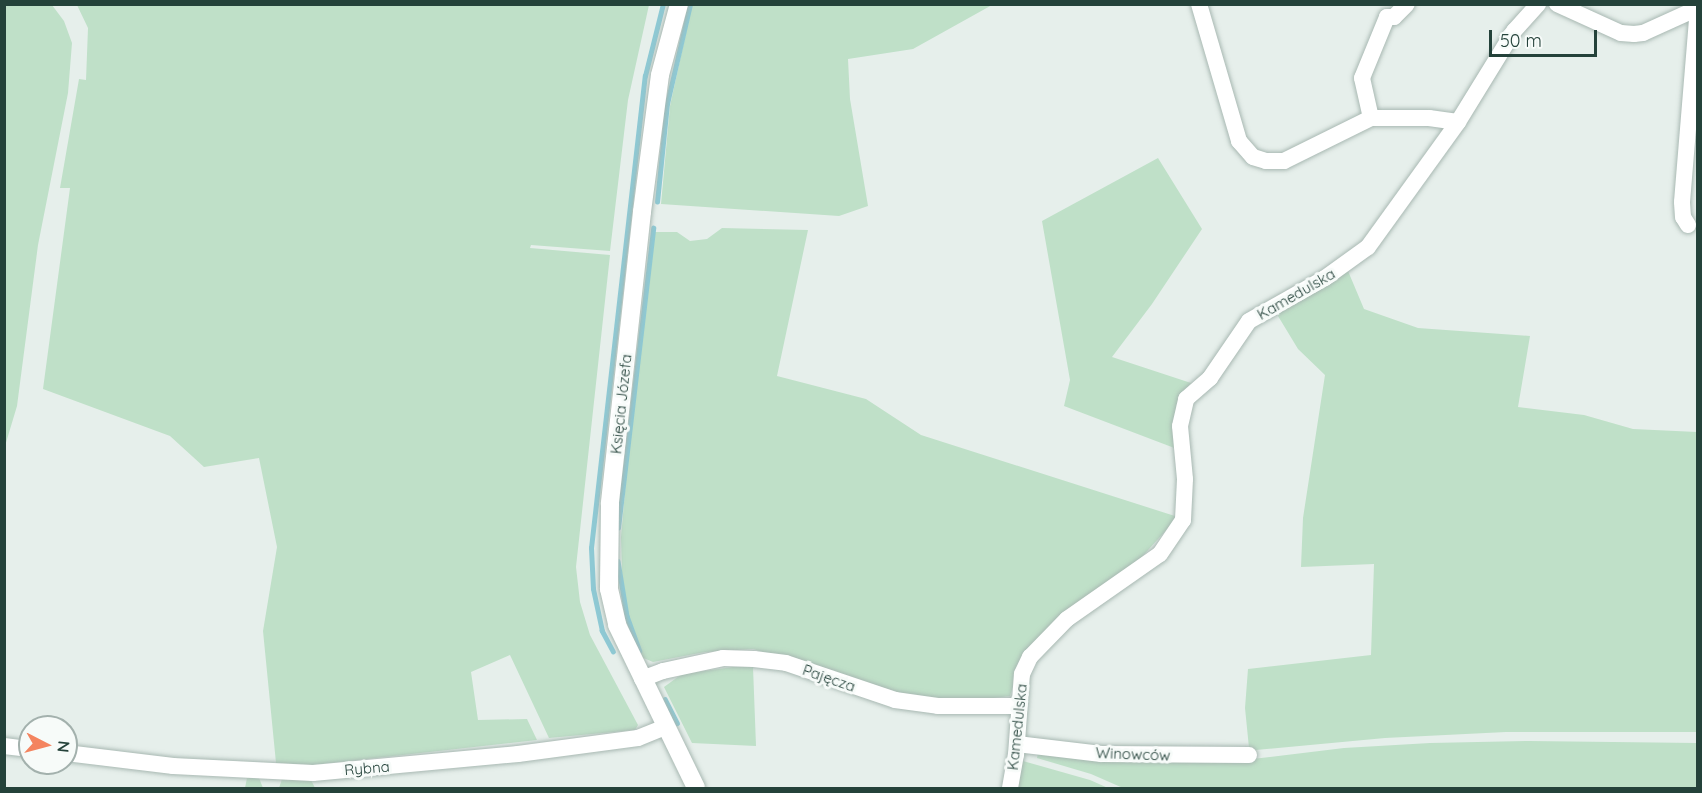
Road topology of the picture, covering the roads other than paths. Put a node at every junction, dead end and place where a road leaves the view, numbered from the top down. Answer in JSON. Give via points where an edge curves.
{"nodes":[{"id":1,"x":679,"y":4,"type":"edge"},
{"id":2,"x":1199,"y":4,"type":"edge"},
{"id":3,"x":1407,"y":4,"type":"edge"},
{"id":4,"x":1538,"y":4,"type":"edge"},
{"id":5,"x":1557,"y":4,"type":"edge"},
{"id":6,"x":1698,"y":9,"type":"edge"},
{"id":7,"x":1371,"y":118,"type":"junction"},
{"id":8,"x":1458,"y":122,"type":"junction"},
{"id":9,"x":1688,"y":225,"type":"dead end"},
{"id":10,"x":642,"y":679,"type":"junction"},
{"id":11,"x":1018,"y":706,"type":"junction"},
{"id":12,"x":665,"y":727,"type":"junction"},
{"id":13,"x":1017,"y":744,"type":"junction"},
{"id":14,"x":78,"y":754,"type":"edge"},
{"id":15,"x":1250,"y":755,"type":"dead end"},
{"id":16,"x":696,"y":789,"type":"edge"},
{"id":17,"x":1010,"y":789,"type":"edge"}],
"edges":[{"from":1,"to":10,"type":"main road","name":"Księcia Józefa","via":[[660,75],[610,504],[609,590],[617,625]]},
{"from":2,"to":7,"type":"street","via":[[1223,94],[1246,153],[1266,161],[1284,160]]},
{"from":3,"to":7,"type":"street","via":[[1394,17],[1387,17],[1362,78]]},
{"from":4,"to":8,"type":"street","name":"Kamedulska","via":[[1514,31]]},
{"from":5,"to":6,"type":"street","via":[[1621,33],[1634,34]]},
{"from":6,"to":9,"type":"street","via":[[1682,202]]},
{"from":7,"to":8,"type":"street"},
{"from":8,"to":11,"type":"street","name":"Kamedulska","via":[[1368,247],[1326,278],[1249,321],[1210,378],[1186,399],[1180,426],[1185,506],[1177,533],[1160,554],[1067,619],[1030,657],[1022,674]]},
{"from":10,"to":11,"type":"street","name":"Pajęcza","via":[[723,658],[754,659],[786,663],[895,700],[938,706]]},
{"from":10,"to":12,"type":"main road","name":"Księcia Józefa"},
{"from":11,"to":13,"type":"street","name":"Kamedulska"},
{"from":12,"to":14,"type":"street","name":"Rybna","via":[[638,738],[518,754],[313,773],[173,766]]},
{"from":12,"to":16,"type":"main road","name":"Księcia Józefa"},
{"from":13,"to":15,"type":"street","name":"Winowców","via":[[1101,754]]},
{"from":13,"to":17,"type":"street","name":"Kamedulska"}]}
